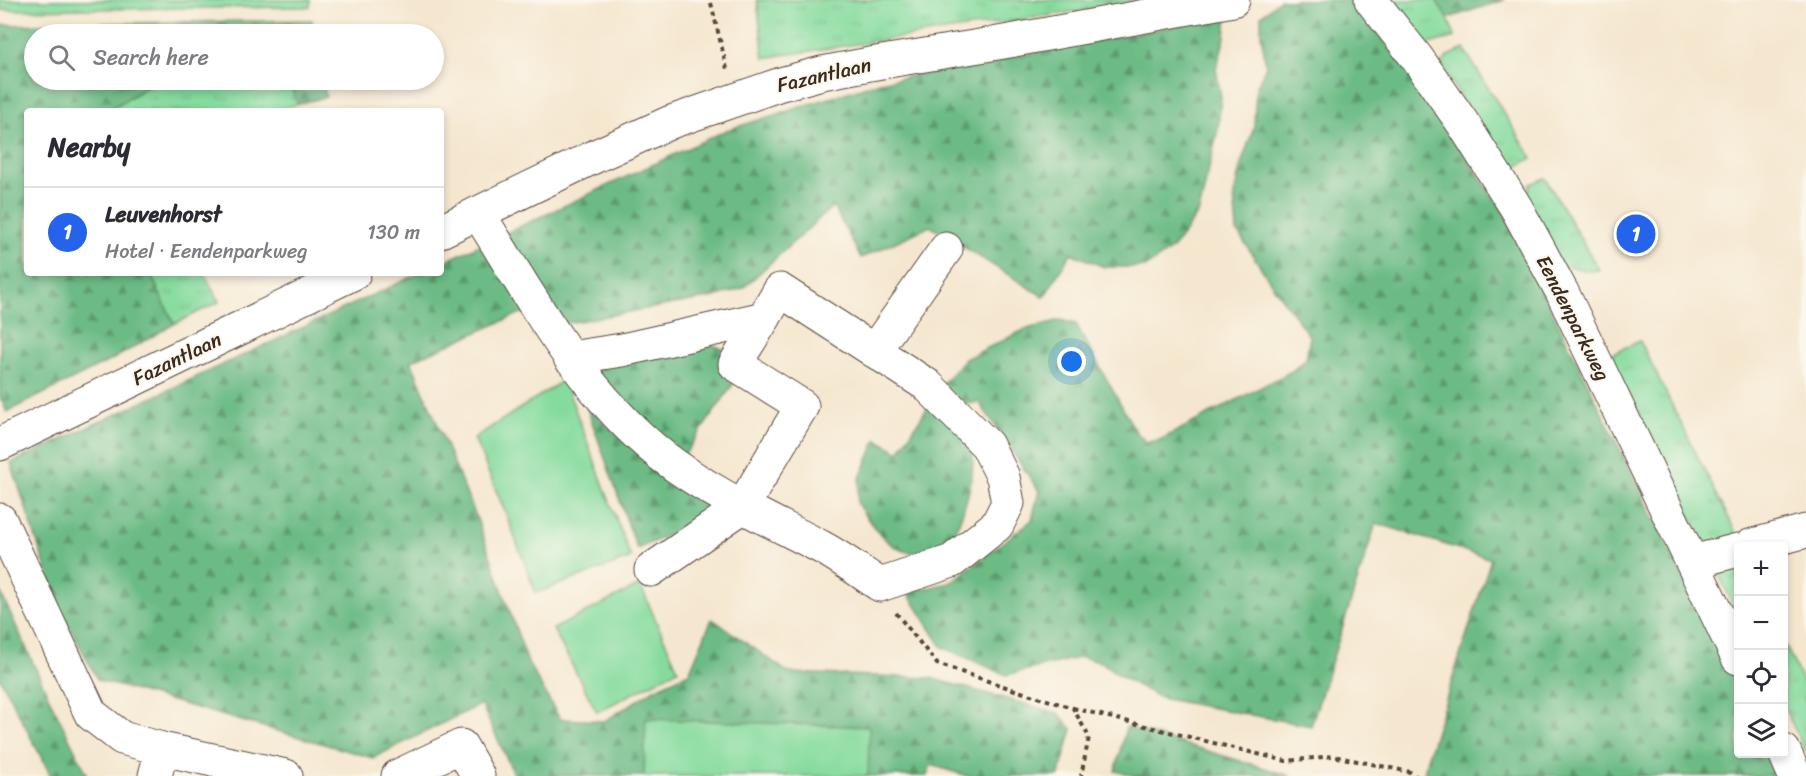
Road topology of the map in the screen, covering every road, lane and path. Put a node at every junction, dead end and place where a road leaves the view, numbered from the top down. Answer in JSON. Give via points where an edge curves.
{"nodes":[{"id":1,"x":1233,"y":0,"type":"edge"},
{"id":2,"x":1371,"y":0,"type":"edge"},
{"id":3,"x":711,"y":3,"type":"dead end"},
{"id":4,"x":728,"y":73,"type":"dead end"},
{"id":5,"x":478,"y":213,"type":"junction"},
{"id":6,"x":444,"y":230,"type":"edge"},
{"id":7,"x":946,"y":249,"type":"dead end"},
{"id":8,"x":348,"y":276,"type":"edge"},
{"id":9,"x":764,"y":318,"type":"junction"},
{"id":10,"x":874,"y":351,"type":"junction"},
{"id":11,"x":570,"y":358,"type":"junction"},
{"id":12,"x":1,"y":441,"type":"edge"},
{"id":13,"x":742,"y":507,"type":"junction"},
{"id":14,"x":0,"y":520,"type":"edge"},
{"id":15,"x":1806,"y":531,"type":"edge"},
{"id":16,"x":1765,"y":542,"type":"edge"},
{"id":17,"x":1734,"y":551,"type":"edge"},
{"id":18,"x":1692,"y":562,"type":"junction"},
{"id":19,"x":651,"y":570,"type":"dead end"},
{"id":20,"x":880,"y":585,"type":"junction"},
{"id":21,"x":1734,"y":650,"type":"edge"},
{"id":22,"x":1073,"y":708,"type":"junction"},
{"id":23,"x":1787,"y":758,"type":"edge"},
{"id":24,"x":158,"y":762,"type":"edge"},
{"id":25,"x":286,"y":776,"type":"edge"},
{"id":26,"x":398,"y":776,"type":"edge"},
{"id":27,"x":478,"y":776,"type":"edge"},
{"id":28,"x":1081,"y":776,"type":"edge"},
{"id":29,"x":1416,"y":776,"type":"edge"},
{"id":30,"x":1796,"y":776,"type":"edge"}],
"edges":[{"from":1,"to":5,"type":"street","name":"Fazantlaan","via":[[870,64],[781,84],[671,122]]},
{"from":2,"to":18,"type":"street","name":"Eendenparkweg","via":[[1464,125],[1517,209],[1562,292]]},
{"from":3,"to":4,"type":"path"},
{"from":5,"to":6,"type":"street","name":"Fazantlaan"},
{"from":5,"to":11,"type":"street"},
{"from":7,"to":10,"type":"street"},
{"from":8,"to":12,"type":"street","name":"Fazantlaan"},
{"from":9,"to":10,"type":"street","via":[[780,290]]},
{"from":9,"to":11,"type":"street"},
{"from":9,"to":13,"type":"street","via":[[735,364],[802,406]]},
{"from":10,"to":20,"type":"street","via":[[927,385],[987,445],[1003,477],[1008,503],[997,525],[952,561]]},
{"from":11,"to":13,"type":"street","via":[[630,428],[691,477]]},
{"from":13,"to":19,"type":"street"},
{"from":13,"to":20,"type":"street","via":[[825,549]]},
{"from":14,"to":24,"type":"street","via":[[91,714]]},
{"from":15,"to":16,"type":"street"},
{"from":17,"to":18,"type":"street"},
{"from":18,"to":21,"type":"street","name":"Eendenparkweg"},
{"from":20,"to":22,"type":"path","via":[[893,609],[937,664]]},
{"from":22,"to":28,"type":"path","via":[[1089,737]]},
{"from":22,"to":29,"type":"path","via":[[1286,761],[1333,756]]},
{"from":23,"to":30,"type":"street"},
{"from":24,"to":25,"type":"street"},
{"from":26,"to":27,"type":"street","via":[[461,746]]}]}
